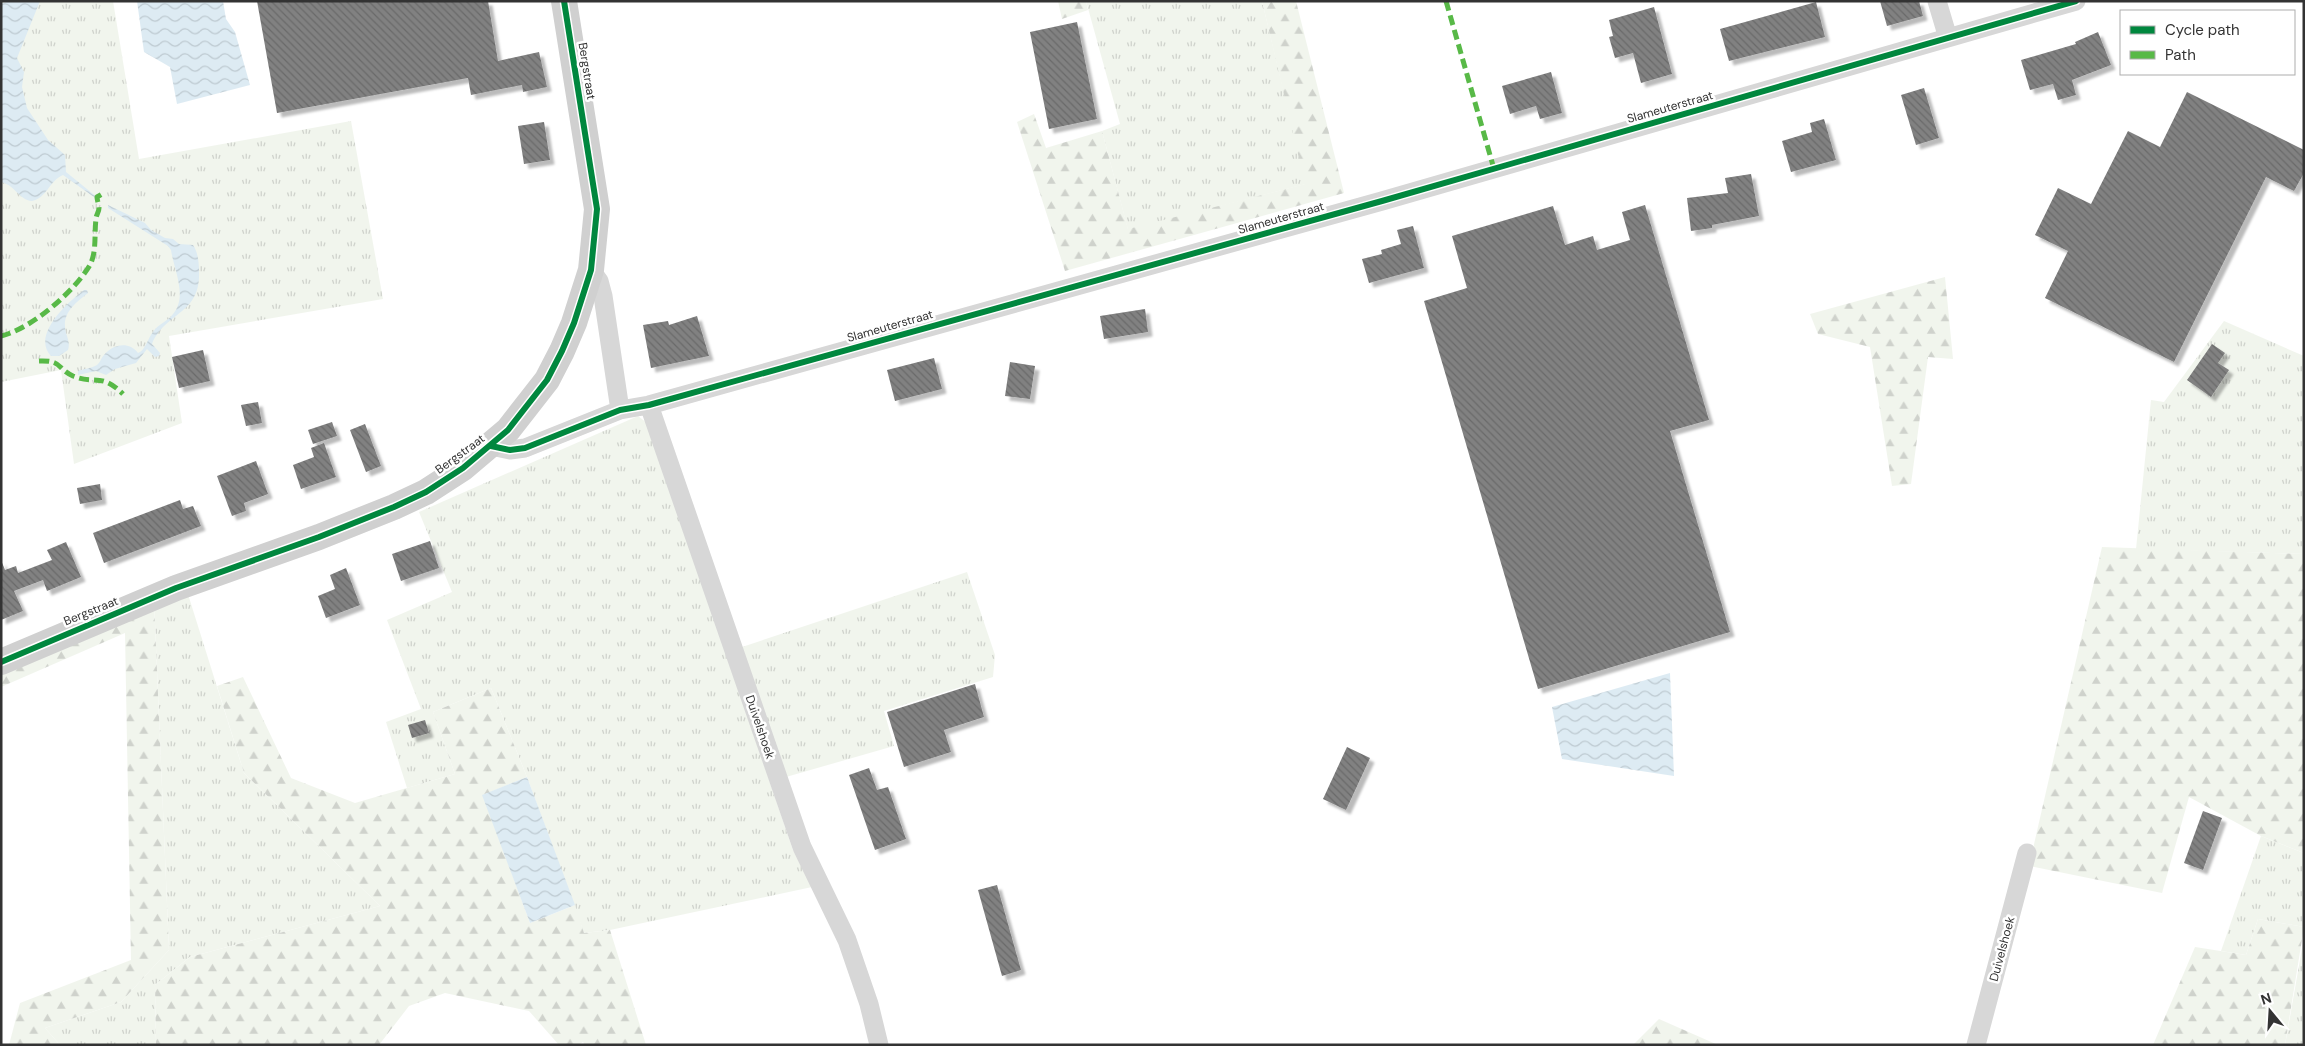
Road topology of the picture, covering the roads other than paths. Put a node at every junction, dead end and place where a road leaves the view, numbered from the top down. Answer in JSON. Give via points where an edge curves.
{"nodes":[{"id":1,"x":564,"y":1,"type":"edge"},
{"id":2,"x":1938,"y":1,"type":"edge"},
{"id":3,"x":2076,"y":1,"type":"edge"},
{"id":4,"x":1948,"y":38,"type":"junction"},
{"id":5,"x":591,"y":270,"type":"junction"},
{"id":6,"x":649,"y":405,"type":"junction"},
{"id":7,"x":620,"y":410,"type":"junction"},
{"id":8,"x":491,"y":446,"type":"junction"},
{"id":9,"x":1,"y":662,"type":"edge"},
{"id":10,"x":2027,"y":852,"type":"dead end"},
{"id":11,"x":879,"y":1045,"type":"edge"},
{"id":12,"x":1976,"y":1045,"type":"edge"}],
"edges":[{"from":1,"to":5,"type":"street","name":"Bergstraat","via":[[597,209]]},
{"from":2,"to":4,"type":"street"},
{"from":3,"to":4,"type":"street","name":"Slameuterstraat"},
{"from":4,"to":6,"type":"street","name":"Slameuterstraat","via":[[1373,204]]},
{"from":5,"to":7,"type":"street","via":[[599,280],[603,296]]},
{"from":5,"to":8,"type":"street","name":"Bergstraat","via":[[574,322],[547,380],[513,424]]},
{"from":6,"to":7,"type":"street","name":"Slameuterstraat"},
{"from":6,"to":11,"type":"street","name":"Duivelshoek","via":[[802,847],[847,940]]},
{"from":7,"to":8,"type":"street","name":"Slameuterstraat","via":[[525,448],[510,450]]},
{"from":8,"to":9,"type":"street","name":"Bergstraat","via":[[426,492],[394,507],[176,588]]},
{"from":10,"to":12,"type":"street","name":"Duivelshoek"}]}
